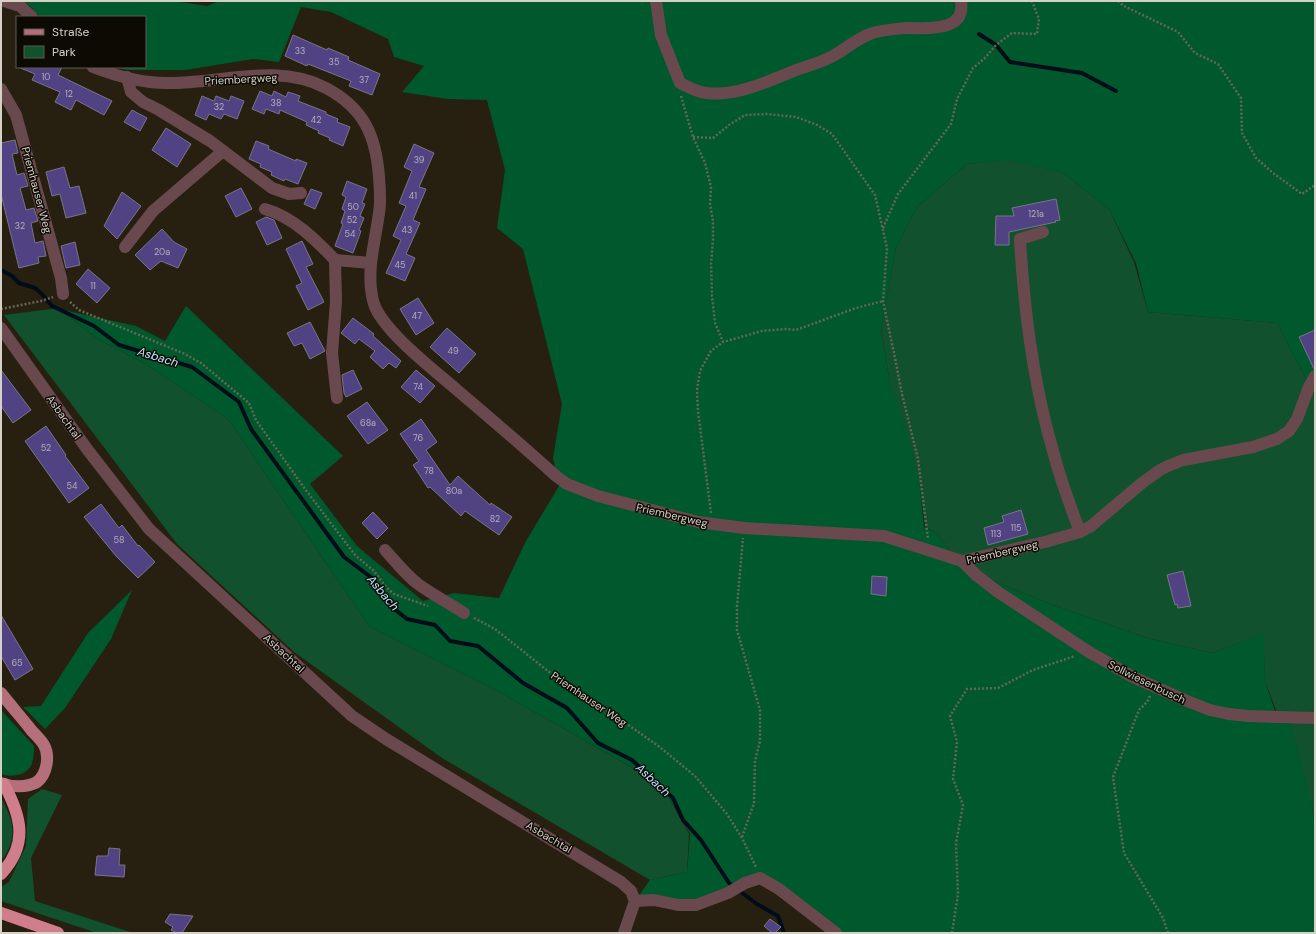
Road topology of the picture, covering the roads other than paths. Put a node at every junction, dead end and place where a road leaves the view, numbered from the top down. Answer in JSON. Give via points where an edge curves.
{"nodes":[{"id":1,"x":4,"y":1,"type":"edge"},
{"id":2,"x":656,"y":1,"type":"edge"},
{"id":3,"x":961,"y":1,"type":"edge"},
{"id":4,"x":31,"y":16,"type":"edge"},
{"id":5,"x":95,"y":68,"type":"edge"},
{"id":6,"x":127,"y":77,"type":"junction"},
{"id":7,"x":1,"y":90,"type":"edge"},
{"id":8,"x":223,"y":150,"type":"junction"},
{"id":9,"x":301,"y":193,"type":"dead end"},
{"id":10,"x":265,"y":209,"type":"dead end"},
{"id":11,"x":1043,"y":232,"type":"dead end"},
{"id":12,"x":125,"y":247,"type":"dead end"},
{"id":13,"x":335,"y":260,"type":"junction"},
{"id":14,"x":371,"y":263,"type":"junction"},
{"id":15,"x":58,"y":295,"type":"road end"},
{"id":16,"x":1,"y":328,"type":"edge"},
{"id":17,"x":1315,"y":376,"type":"edge"},
{"id":18,"x":337,"y":398,"type":"dead end"},
{"id":19,"x":1080,"y":532,"type":"junction"},
{"id":20,"x":385,"y":550,"type":"dead end"},
{"id":21,"x":962,"y":561,"type":"junction"},
{"id":22,"x":464,"y":613,"type":"road end"},
{"id":23,"x":1,"y":693,"type":"edge"},
{"id":24,"x":1315,"y":718,"type":"edge"},
{"id":25,"x":2,"y":783,"type":"edge"},
{"id":26,"x":1,"y":874,"type":"edge"},
{"id":27,"x":635,"y":901,"type":"junction"},
{"id":28,"x":1,"y":913,"type":"edge"},
{"id":29,"x":58,"y":933,"type":"edge"},
{"id":30,"x":624,"y":933,"type":"edge"},
{"id":31,"x":836,"y":933,"type":"edge"}],
"edges":[{"from":1,"to":4,"type":"street","via":[[20,6]]},
{"from":2,"to":3,"type":"street","via":[[661,35],[680,83],[698,92],[722,94],[744,89],[833,56],[862,36],[874,32],[949,25],[960,16]]},
{"from":5,"to":6,"type":"street","name":"Priembergweg"},
{"from":6,"to":8,"type":"street","via":[[131,92],[143,102]]},
{"from":6,"to":14,"type":"street","name":"Priembergweg","via":[[167,83],[272,75],[309,81],[338,94],[349,103],[366,125],[373,138],[378,162],[380,212]]},
{"from":7,"to":15,"type":"street","name":"Priemhauser Weg","via":[[16,115],[57,265]]},
{"from":8,"to":9,"type":"street","via":[[272,188],[289,194]]},
{"from":8,"to":12,"type":"street","via":[[153,211]]},
{"from":10,"to":13,"type":"street","via":[[298,226]]},
{"from":11,"to":19,"type":"street","via":[[1020,239],[1028,336],[1052,451]]},
{"from":13,"to":14,"type":"street"},
{"from":13,"to":18,"type":"street","via":[[336,302],[332,353]]},
{"from":14,"to":21,"type":"street","name":"Priembergweg","via":[[370,288],[378,313],[384,322],[426,363],[556,476],[573,487],[698,522],[744,528],[873,535]]},
{"from":16,"to":27,"type":"street","name":"Asbachtal","via":[[87,449],[149,529],[352,716],[386,740],[621,882],[631,891]]},
{"from":17,"to":19,"type":"street","name":"Priembergweg","via":[[1297,419],[1289,431],[1277,439],[1253,447],[1183,460],[1168,466]]},
{"from":19,"to":21,"type":"street","name":"Priembergweg"},
{"from":20,"to":22,"type":"street","via":[[417,583]]},
{"from":21,"to":24,"type":"street","name":"Sollwiesenbusch","via":[[998,592],[1089,652],[1154,687],[1210,710],[1229,714]]},
{"from":23,"to":25,"type":"main road","via":[[44,746],[47,759],[44,772],[30,785]]},
{"from":25,"to":26,"type":"highway","via":[[14,802],[20,829],[15,854]]},
{"from":27,"to":30,"type":"street"},
{"from":27,"to":31,"type":"street","via":[[654,900],[678,905],[696,905],[728,894],[745,882],[760,878]]},
{"from":28,"to":29,"type":"highway"}]}
